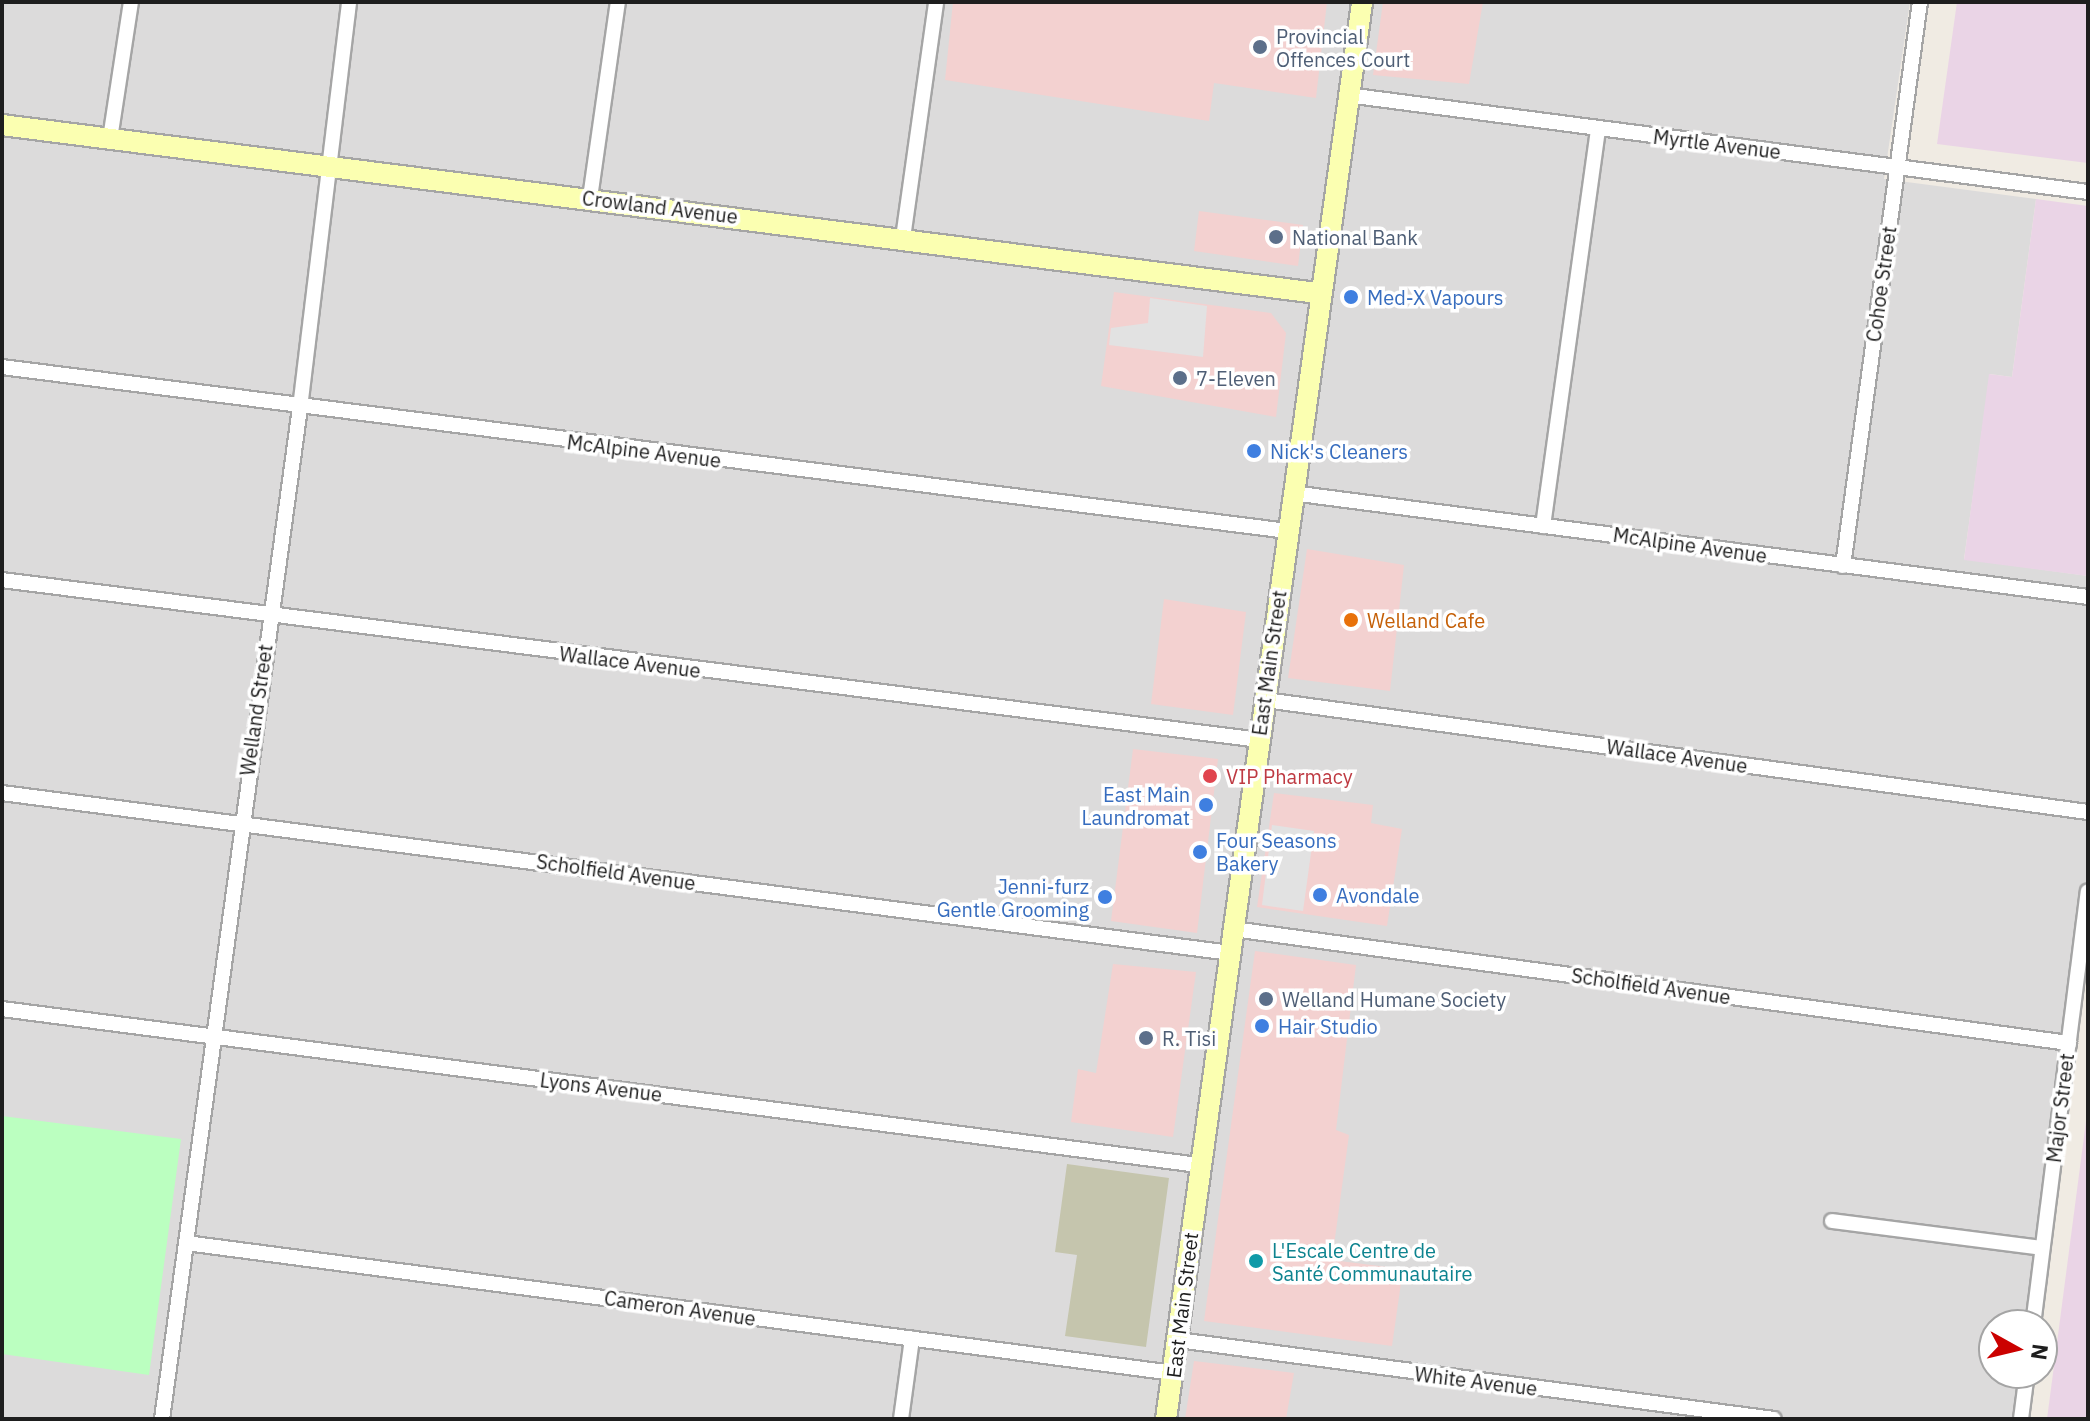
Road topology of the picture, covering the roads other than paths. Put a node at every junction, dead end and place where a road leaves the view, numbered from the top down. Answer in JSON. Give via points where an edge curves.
{"nodes":[{"id":1,"x":131,"y":2,"type":"edge"},
{"id":2,"x":349,"y":2,"type":"edge"},
{"id":3,"x":618,"y":2,"type":"edge"},
{"id":4,"x":936,"y":2,"type":"edge"},
{"id":5,"x":1362,"y":2,"type":"edge"},
{"id":6,"x":1920,"y":2,"type":"edge"},
{"id":7,"x":1347,"y":95,"type":"junction"},
{"id":8,"x":2,"y":125,"type":"edge"},
{"id":9,"x":1598,"y":129,"type":"junction"},
{"id":10,"x":110,"y":139,"type":"junction"},
{"id":11,"x":326,"y":167,"type":"junction"},
{"id":12,"x":1897,"y":168,"type":"junction"},
{"id":13,"x":2088,"y":192,"type":"edge"},
{"id":14,"x":590,"y":198,"type":"junction"},
{"id":15,"x":903,"y":238,"type":"junction"},
{"id":16,"x":1318,"y":293,"type":"junction"},
{"id":17,"x":2,"y":367,"type":"edge"},
{"id":18,"x":300,"y":408,"type":"junction"},
{"id":19,"x":1292,"y":493,"type":"junction"},
{"id":20,"x":1543,"y":526,"type":"junction"},
{"id":21,"x":1287,"y":531,"type":"junction"},
{"id":22,"x":1843,"y":566,"type":"junction"},
{"id":23,"x":2,"y":580,"type":"edge"},
{"id":24,"x":2088,"y":597,"type":"edge"},
{"id":25,"x":269,"y":615,"type":"junction"},
{"id":26,"x":1265,"y":700,"type":"junction"},
{"id":27,"x":1259,"y":740,"type":"junction"},
{"id":28,"x":2,"y":793,"type":"edge"},
{"id":29,"x":2088,"y":812,"type":"edge"},
{"id":30,"x":240,"y":822,"type":"junction"},
{"id":31,"x":2088,"y":891,"type":"edge"},
{"id":32,"x":1233,"y":929,"type":"junction"},
{"id":33,"x":1230,"y":953,"type":"junction"},
{"id":34,"x":2,"y":1009,"type":"edge"},
{"id":35,"x":214,"y":1038,"type":"junction"},
{"id":36,"x":2069,"y":1043,"type":"junction"},
{"id":37,"x":1199,"y":1165,"type":"junction"},
{"id":38,"x":1832,"y":1221,"type":"dead end"},
{"id":39,"x":186,"y":1243,"type":"junction"},
{"id":40,"x":2042,"y":1248,"type":"junction"},
{"id":41,"x":2035,"y":1309,"type":"edge"},
{"id":42,"x":912,"y":1339,"type":"junction"},
{"id":43,"x":1178,"y":1340,"type":"junction"},
{"id":44,"x":1173,"y":1373,"type":"junction"},
{"id":45,"x":2025,"y":1389,"type":"edge"},
{"id":46,"x":162,"y":1419,"type":"edge"},
{"id":47,"x":901,"y":1419,"type":"edge"},
{"id":48,"x":1166,"y":1419,"type":"edge"},
{"id":49,"x":1774,"y":1419,"type":"edge"},
{"id":50,"x":2021,"y":1419,"type":"edge"}],
"edges":[{"from":1,"to":10,"type":"street"},
{"from":2,"to":11,"type":"street","name":"Welland Street"},
{"from":3,"to":14,"type":"street"},
{"from":4,"to":15,"type":"street"},
{"from":5,"to":7,"type":"main road","name":"East Main Street"},
{"from":6,"to":12,"type":"street","name":"Cohoe Street"},
{"from":7,"to":9,"type":"street","name":"Myrtle Avenue"},
{"from":7,"to":16,"type":"main road","name":"East Main Street"},
{"from":8,"to":10,"type":"main road","name":"Crowland Avenue"},
{"from":9,"to":12,"type":"street","name":"Myrtle Avenue"},
{"from":9,"to":20,"type":"street"},
{"from":10,"to":11,"type":"main road","name":"Crowland Avenue"},
{"from":11,"to":14,"type":"main road","name":"Crowland Avenue"},
{"from":11,"to":18,"type":"street","name":"Welland Street"},
{"from":12,"to":13,"type":"street","name":"Myrtle Avenue"},
{"from":12,"to":22,"type":"street","name":"Cohoe Street"},
{"from":14,"to":15,"type":"main road","name":"Crowland Avenue"},
{"from":15,"to":16,"type":"main road","name":"Crowland Avenue"},
{"from":16,"to":19,"type":"main road","name":"East Main Street"},
{"from":17,"to":18,"type":"street","name":"McAlpine Avenue"},
{"from":18,"to":21,"type":"street","name":"McAlpine Avenue"},
{"from":18,"to":25,"type":"street","name":"Welland Street"},
{"from":19,"to":20,"type":"street","name":"McAlpine Avenue"},
{"from":19,"to":21,"type":"main road","name":"East Main Street"},
{"from":20,"to":22,"type":"street","name":"McAlpine Avenue"},
{"from":21,"to":26,"type":"main road","name":"East Main Street"},
{"from":22,"to":24,"type":"street","name":"McAlpine Avenue"},
{"from":23,"to":25,"type":"street","name":"Wallace Avenue"},
{"from":25,"to":27,"type":"street","name":"Wallace Avenue"},
{"from":25,"to":30,"type":"street","name":"Welland Street"},
{"from":26,"to":27,"type":"main road","name":"East Main Street"},
{"from":26,"to":29,"type":"street","name":"Wallace Avenue"},
{"from":27,"to":32,"type":"main road","name":"East Main Street"},
{"from":28,"to":30,"type":"street","name":"Scholfield Avenue"},
{"from":30,"to":33,"type":"street","name":"Scholfield Avenue"},
{"from":30,"to":35,"type":"street","name":"Welland Street"},
{"from":31,"to":36,"type":"street","name":"Major Street"},
{"from":32,"to":33,"type":"main road","name":"East Main Street"},
{"from":32,"to":36,"type":"street","name":"Scholfield Avenue"},
{"from":33,"to":37,"type":"main road","name":"East Main Street"},
{"from":34,"to":35,"type":"street","name":"Lyons Avenue"},
{"from":35,"to":37,"type":"street","name":"Lyons Avenue"},
{"from":35,"to":39,"type":"street","name":"Welland Street"},
{"from":36,"to":40,"type":"street","name":"Major Street"},
{"from":37,"to":43,"type":"main road","name":"East Main Street"},
{"from":38,"to":40,"type":"street"},
{"from":39,"to":42,"type":"street","name":"Cameron Avenue"},
{"from":39,"to":46,"type":"street","name":"Welland Street"},
{"from":40,"to":41,"type":"street","name":"Major Street"},
{"from":42,"to":44,"type":"street","name":"Cameron Avenue"},
{"from":42,"to":47,"type":"street"},
{"from":43,"to":44,"type":"main road","name":"East Main Street"},
{"from":43,"to":49,"type":"street","name":"White Avenue"},
{"from":44,"to":48,"type":"main road","name":"East Main Street"},
{"from":45,"to":50,"type":"street"}]}
